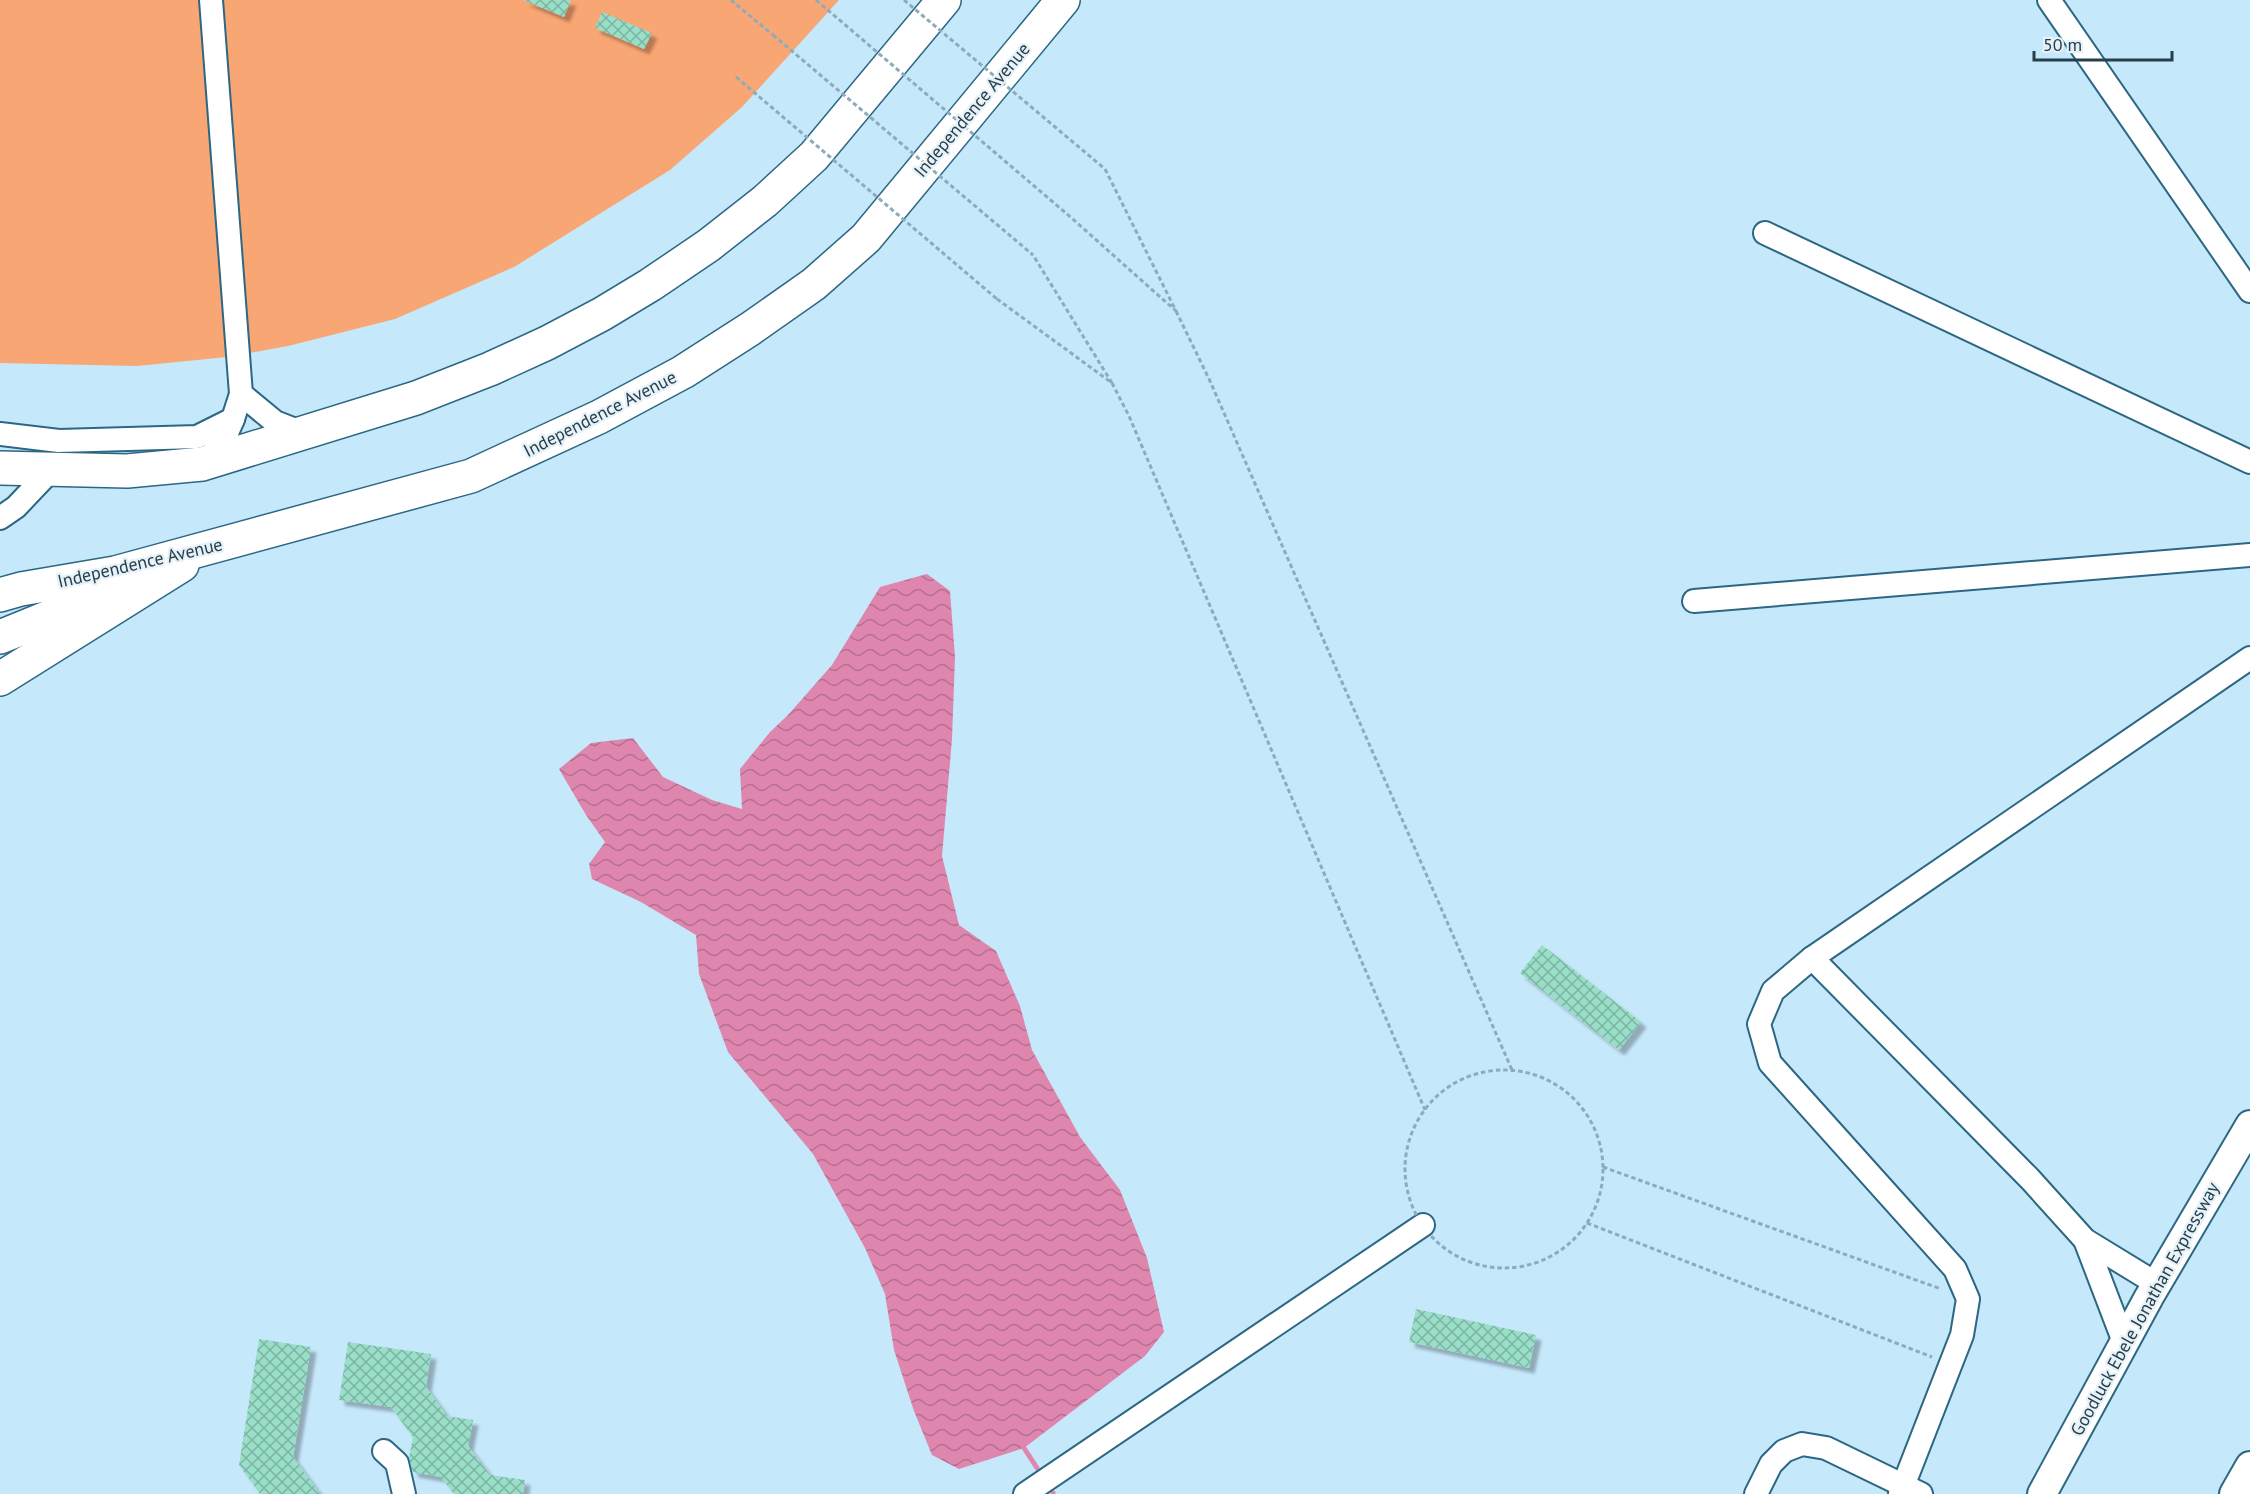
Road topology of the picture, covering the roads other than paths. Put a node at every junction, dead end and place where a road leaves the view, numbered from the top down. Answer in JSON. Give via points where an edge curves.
{"nodes":[{"id":1,"x":211,"y":0,"type":"edge"},
{"id":2,"x":944,"y":0,"type":"edge"},
{"id":3,"x":1063,"y":0,"type":"edge"},
{"id":4,"x":2049,"y":0,"type":"edge"},
{"id":5,"x":1765,"y":233,"type":"dead end"},
{"id":6,"x":2250,"y":291,"type":"edge"},
{"id":7,"x":241,"y":394,"type":"junction"},
{"id":8,"x":233,"y":419,"type":"junction"},
{"id":9,"x":303,"y":433,"type":"junction"},
{"id":10,"x":0,"y":434,"type":"edge"},
{"id":11,"x":2250,"y":462,"type":"edge"},
{"id":12,"x":202,"y":464,"type":"junction"},
{"id":13,"x":0,"y":468,"type":"edge"},
{"id":14,"x":52,"y":469,"type":"junction"},
{"id":15,"x":0,"y":518,"type":"edge"},
{"id":16,"x":209,"y":548,"type":"junction"},
{"id":17,"x":2250,"y":555,"type":"edge"},
{"id":18,"x":0,"y":594,"type":"edge"},
{"id":19,"x":1695,"y":601,"type":"dead end"},
{"id":20,"x":0,"y":637,"type":"edge"},
{"id":21,"x":2250,"y":658,"type":"edge"},
{"id":22,"x":0,"y":679,"type":"edge"},
{"id":23,"x":1812,"y":957,"type":"junction"},
{"id":24,"x":2250,"y":1125,"type":"edge"},
{"id":25,"x":1423,"y":1225,"type":"road end"},
{"id":26,"x":2085,"y":1240,"type":"junction"},
{"id":27,"x":2157,"y":1284,"type":"junction"},
{"id":28,"x":2124,"y":1342,"type":"junction"},
{"id":29,"x":384,"y":1451,"type":"dead end"},
{"id":30,"x":2250,"y":1466,"type":"edge"},
{"id":31,"x":1908,"y":1491,"type":"edge"},
{"id":32,"x":404,"y":1494,"type":"edge"},
{"id":33,"x":1025,"y":1494,"type":"edge"},
{"id":34,"x":1756,"y":1494,"type":"edge"},
{"id":35,"x":2042,"y":1494,"type":"edge"},
{"id":36,"x":2234,"y":1494,"type":"edge"}],
"edges":[{"from":1,"to":7,"type":"lane"},
{"from":2,"to":9,"type":"highway","via":[[814,156],[765,201],[650,285],[593,319],[490,369],[416,398]]},
{"from":3,"to":16,"type":"highway","name":"Independence Avenue","via":[[866,238],[814,284],[683,372],[599,417],[471,476]]},
{"from":4,"to":6,"type":"lane"},
{"from":5,"to":11,"type":"lane"},
{"from":7,"to":8,"type":"lane"},
{"from":7,"to":9,"type":"lane","via":[[275,422]]},
{"from":8,"to":10,"type":"lane","via":[[197,437],[58,441]]},
{"from":8,"to":12,"type":"lane","via":[[223,442]]},
{"from":9,"to":12,"type":"highway"},
{"from":12,"to":14,"type":"highway","via":[[127,471]]},
{"from":13,"to":14,"type":"highway"},
{"from":14,"to":15,"type":"lane"},
{"from":16,"to":18,"type":"highway","name":"Independence Avenue","via":[[115,573]]},
{"from":16,"to":20,"type":"highway"},
{"from":16,"to":22,"type":"highway"},
{"from":17,"to":19,"type":"lane"},
{"from":21,"to":23,"type":"lane"},
{"from":23,"to":26,"type":"lane"},
{"from":23,"to":31,"type":"lane","via":[[1773,992],[1760,1024],[1770,1063],[1955,1269],[1968,1299],[1962,1335]]},
{"from":24,"to":27,"type":"main road","name":"Goodluck Ebele Jonathan Expressway"},
{"from":25,"to":33,"type":"lane"},
{"from":26,"to":27,"type":"lane"},
{"from":26,"to":28,"type":"lane"},
{"from":27,"to":28,"type":"main road","name":"Goodluck Ebele Jonathan Expressway"},
{"from":28,"to":35,"type":"main road","name":"Goodluck Ebele Jonathan Expressway"},
{"from":29,"to":32,"type":"lane","via":[[397,1463]]},
{"from":30,"to":36,"type":"main road"},
{"from":31,"to":34,"type":"lane","via":[[1826,1448],[1802,1444],[1784,1451],[1771,1464]]}]}
